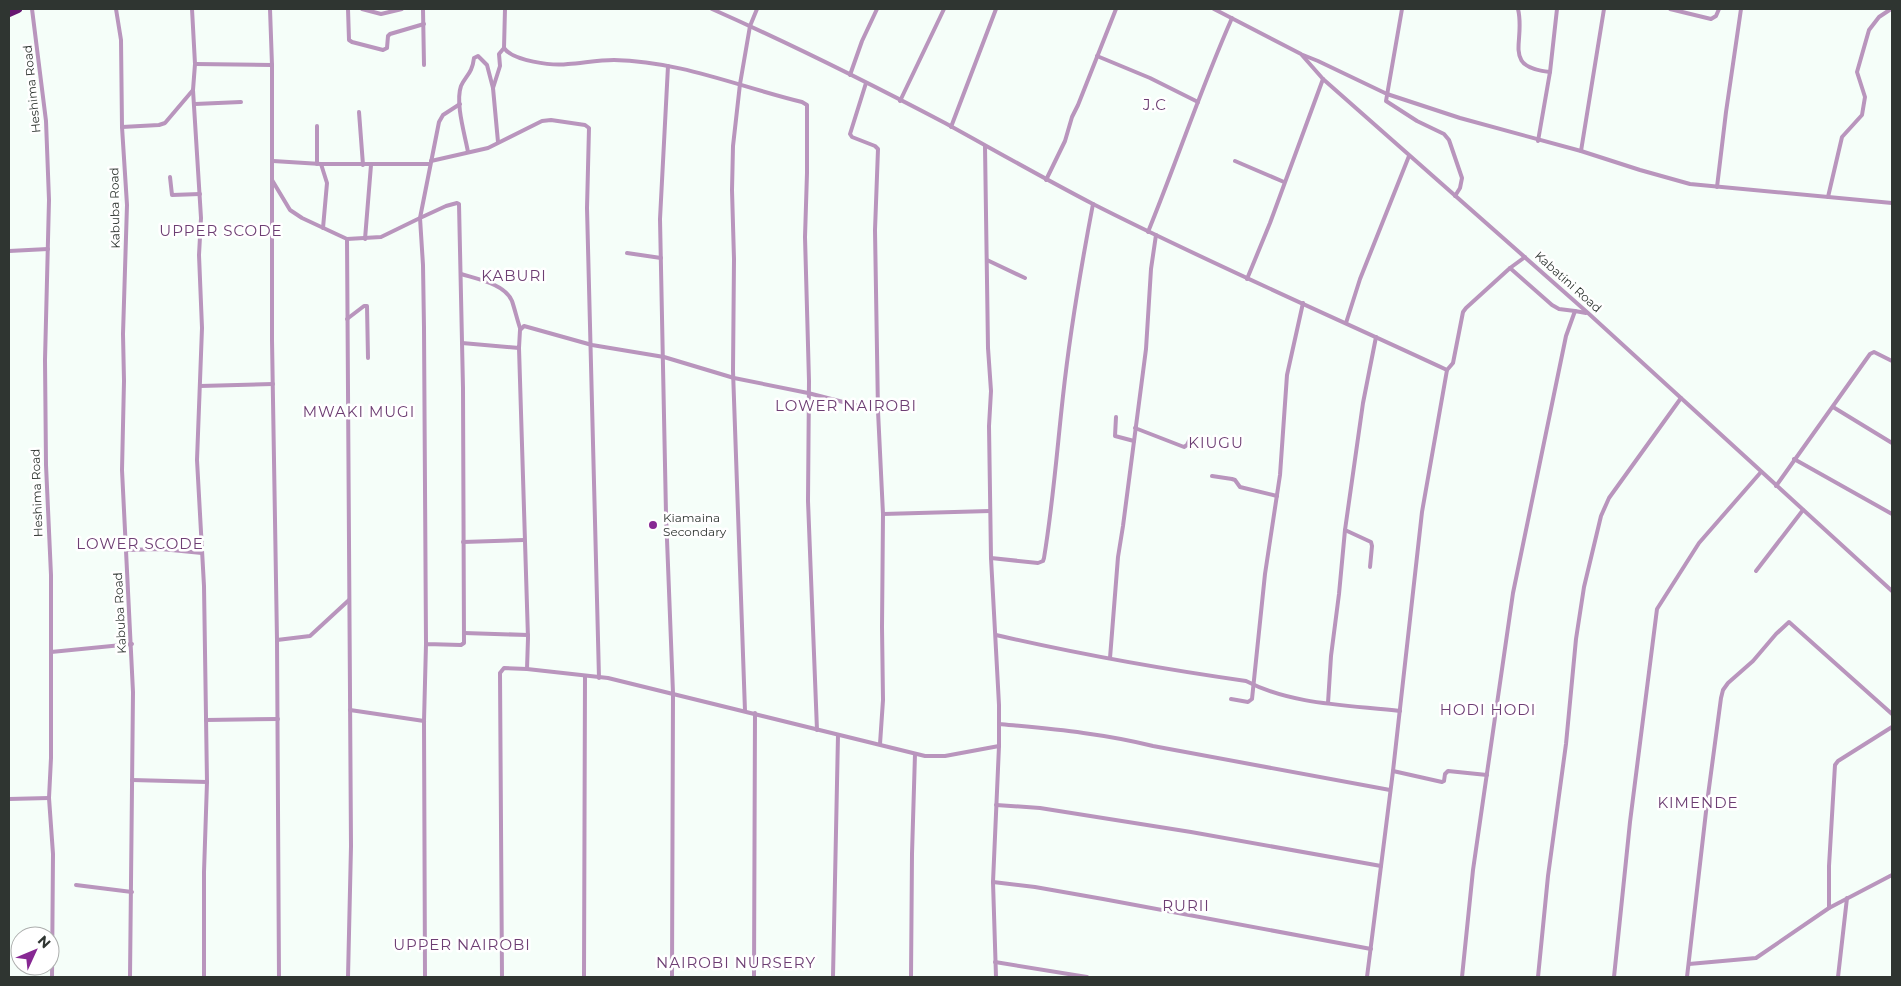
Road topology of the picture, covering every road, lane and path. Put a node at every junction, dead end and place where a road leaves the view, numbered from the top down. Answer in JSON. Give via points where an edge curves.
{"nodes":[{"id":1,"x":18,"y":9,"type":"edge"},
{"id":2,"x":32,"y":9,"type":"edge"},
{"id":3,"x":116,"y":9,"type":"edge"},
{"id":4,"x":192,"y":9,"type":"edge"},
{"id":5,"x":270,"y":9,"type":"edge"},
{"id":6,"x":348,"y":9,"type":"edge"},
{"id":7,"x":362,"y":9,"type":"edge"},
{"id":8,"x":402,"y":9,"type":"edge"},
{"id":9,"x":423,"y":9,"type":"edge"},
{"id":10,"x":505,"y":9,"type":"edge"},
{"id":11,"x":712,"y":9,"type":"edge"},
{"id":12,"x":756,"y":9,"type":"edge"},
{"id":13,"x":877,"y":9,"type":"edge"},
{"id":14,"x":944,"y":9,"type":"edge"},
{"id":15,"x":996,"y":9,"type":"edge"},
{"id":16,"x":1116,"y":9,"type":"edge"},
{"id":17,"x":1214,"y":9,"type":"edge"},
{"id":18,"x":1402,"y":9,"type":"edge"},
{"id":19,"x":1518,"y":9,"type":"edge"},
{"id":20,"x":1557,"y":9,"type":"edge"},
{"id":21,"x":1604,"y":9,"type":"edge"},
{"id":22,"x":1670,"y":9,"type":"edge"},
{"id":23,"x":1719,"y":9,"type":"edge"},
{"id":24,"x":1741,"y":9,"type":"edge"},
{"id":25,"x":1891,"y":9,"type":"edge"},
{"id":26,"x":9,"y":13,"type":"edge"},
{"id":27,"x":1232,"y":18,"type":"junction"},
{"id":28,"x":424,"y":24,"type":"junction"},
{"id":29,"x":750,"y":26,"type":"junction"},
{"id":30,"x":504,"y":48,"type":"junction"},
{"id":31,"x":1301,"y":54,"type":"junction"},
{"id":32,"x":1097,"y":56,"type":"junction"},
{"id":33,"x":195,"y":64,"type":"junction"},
{"id":34,"x":424,"y":65,"type":"dead end"},
{"id":35,"x":272,"y":66,"type":"junction"},
{"id":36,"x":668,"y":66,"type":"junction"},
{"id":37,"x":1550,"y":72,"type":"junction"},
{"id":38,"x":850,"y":75,"type":"junction"},
{"id":39,"x":491,"y":76,"type":"junction"},
{"id":40,"x":497,"y":77,"type":"junction"},
{"id":41,"x":1323,"y":79,"type":"junction"},
{"id":42,"x":866,"y":83,"type":"junction"},
{"id":43,"x":740,"y":84,"type":"junction"},
{"id":44,"x":494,"y":88,"type":"junction"},
{"id":45,"x":193,"y":90,"type":"junction"},
{"id":46,"x":1387,"y":94,"type":"junction"},
{"id":47,"x":900,"y":101,"type":"junction"},
{"id":48,"x":241,"y":102,"type":"dead end"},
{"id":49,"x":1198,"y":102,"type":"junction"},
{"id":50,"x":195,"y":104,"type":"junction"},
{"id":51,"x":460,"y":104,"type":"junction"},
{"id":52,"x":359,"y":112,"type":"dead end"},
{"id":53,"x":317,"y":126,"type":"dead end"},
{"id":54,"x":122,"y":127,"type":"junction"},
{"id":55,"x":952,"y":127,"type":"junction"},
{"id":56,"x":1538,"y":140,"type":"junction"},
{"id":57,"x":498,"y":142,"type":"junction"},
{"id":58,"x":985,"y":146,"type":"junction"},
{"id":59,"x":1581,"y":151,"type":"junction"},
{"id":60,"x":468,"y":152,"type":"junction"},
{"id":61,"x":1409,"y":156,"type":"junction"},
{"id":62,"x":1235,"y":160,"type":"dead end"},
{"id":63,"x":273,"y":161,"type":"junction"},
{"id":64,"x":431,"y":163,"type":"junction"},
{"id":65,"x":319,"y":164,"type":"junction"},
{"id":66,"x":363,"y":165,"type":"junction"},
{"id":67,"x":371,"y":165,"type":"junction"},
{"id":68,"x":170,"y":177,"type":"dead end"},
{"id":69,"x":271,"y":178,"type":"junction"},
{"id":70,"x":1046,"y":180,"type":"junction"},
{"id":71,"x":1284,"y":182,"type":"junction"},
{"id":72,"x":1717,"y":187,"type":"junction"},
{"id":73,"x":200,"y":194,"type":"junction"},
{"id":74,"x":1455,"y":196,"type":"junction"},
{"id":75,"x":1828,"y":197,"type":"junction"},
{"id":76,"x":1892,"y":203,"type":"edge"},
{"id":77,"x":1093,"y":204,"type":"junction"},
{"id":78,"x":420,"y":218,"type":"junction"},
{"id":79,"x":323,"y":228,"type":"junction"},
{"id":80,"x":1148,"y":232,"type":"junction"},
{"id":81,"x":1156,"y":235,"type":"junction"},
{"id":82,"x":347,"y":239,"type":"junction"},
{"id":83,"x":365,"y":239,"type":"junction"},
{"id":84,"x":48,"y":249,"type":"junction"},
{"id":85,"x":9,"y":251,"type":"edge"},
{"id":86,"x":627,"y":253,"type":"dead end"},
{"id":87,"x":1525,"y":257,"type":"junction"},
{"id":88,"x":662,"y":258,"type":"junction"},
{"id":89,"x":987,"y":260,"type":"junction"},
{"id":90,"x":1510,"y":268,"type":"junction"},
{"id":91,"x":461,"y":274,"type":"junction"},
{"id":92,"x":1025,"y":278,"type":"dead end"},
{"id":93,"x":1247,"y":279,"type":"junction"},
{"id":94,"x":1303,"y":303,"type":"junction"},
{"id":95,"x":1575,"y":311,"type":"junction"},
{"id":96,"x":1588,"y":314,"type":"junction"},
{"id":97,"x":347,"y":319,"type":"junction"},
{"id":98,"x":1346,"y":323,"type":"junction"},
{"id":99,"x":520,"y":328,"type":"junction"},
{"id":100,"x":1376,"y":337,"type":"junction"},
{"id":101,"x":462,"y":343,"type":"junction"},
{"id":102,"x":592,"y":345,"type":"junction"},
{"id":103,"x":519,"y":348,"type":"junction"},
{"id":104,"x":368,"y":358,"type":"dead end"},
{"id":105,"x":664,"y":358,"type":"junction"},
{"id":106,"x":1892,"y":361,"type":"edge"},
{"id":107,"x":1447,"y":370,"type":"junction"},
{"id":108,"x":734,"y":378,"type":"junction"},
{"id":109,"x":273,"y":384,"type":"junction"},
{"id":110,"x":200,"y":386,"type":"junction"},
{"id":111,"x":808,"y":393,"type":"junction"},
{"id":112,"x":1681,"y":398,"type":"junction"},
{"id":113,"x":1832,"y":408,"type":"junction"},
{"id":114,"x":878,"y":411,"type":"junction"},
{"id":115,"x":1116,"y":417,"type":"dead end"},
{"id":116,"x":1135,"y":428,"type":"junction"},
{"id":117,"x":1134,"y":441,"type":"junction"},
{"id":118,"x":1189,"y":441,"type":"dead end"},
{"id":119,"x":1892,"y":443,"type":"edge"},
{"id":120,"x":1794,"y":459,"type":"junction"},
{"id":121,"x":1761,"y":472,"type":"junction"},
{"id":122,"x":1212,"y":476,"type":"dead end"},
{"id":123,"x":1776,"y":486,"type":"junction"},
{"id":124,"x":1277,"y":496,"type":"junction"},
{"id":125,"x":1804,"y":510,"type":"junction"},
{"id":126,"x":990,"y":511,"type":"junction"},
{"id":127,"x":883,"y":514,"type":"junction"},
{"id":128,"x":1892,"y":514,"type":"edge"},
{"id":129,"x":1345,"y":530,"type":"junction"},
{"id":130,"x":524,"y":540,"type":"junction"},
{"id":131,"x":463,"y":542,"type":"junction"},
{"id":132,"x":127,"y":550,"type":"junction"},
{"id":133,"x":202,"y":553,"type":"junction"},
{"id":134,"x":991,"y":558,"type":"junction"},
{"id":135,"x":1370,"y":568,"type":"dead end"},
{"id":136,"x":1756,"y":571,"type":"dead end"},
{"id":137,"x":1892,"y":591,"type":"edge"},
{"id":138,"x":348,"y":600,"type":"junction"},
{"id":139,"x":464,"y":633,"type":"junction"},
{"id":140,"x":528,"y":635,"type":"junction"},
{"id":141,"x":996,"y":635,"type":"junction"},
{"id":142,"x":278,"y":640,"type":"junction"},
{"id":143,"x":132,"y":644,"type":"junction"},
{"id":144,"x":426,"y":644,"type":"junction"},
{"id":145,"x":51,"y":652,"type":"junction"},
{"id":146,"x":1110,"y":658,"type":"junction"},
{"id":147,"x":527,"y":669,"type":"junction"},
{"id":148,"x":585,"y":676,"type":"junction"},
{"id":149,"x":599,"y":678,"type":"junction"},
{"id":150,"x":1252,"y":684,"type":"junction"},
{"id":151,"x":673,"y":693,"type":"junction"},
{"id":152,"x":1230,"y":700,"type":"dead end"},
{"id":153,"x":1328,"y":703,"type":"junction"},
{"id":154,"x":350,"y":710,"type":"junction"},
{"id":155,"x":744,"y":711,"type":"junction"},
{"id":156,"x":1400,"y":711,"type":"junction"},
{"id":157,"x":754,"y":714,"type":"junction"},
{"id":158,"x":1892,"y":714,"type":"edge"},
{"id":159,"x":278,"y":719,"type":"junction"},
{"id":160,"x":206,"y":720,"type":"junction"},
{"id":161,"x":424,"y":721,"type":"junction"},
{"id":162,"x":999,"y":724,"type":"junction"},
{"id":163,"x":1892,"y":727,"type":"edge"},
{"id":164,"x":817,"y":730,"type":"junction"},
{"id":165,"x":838,"y":735,"type":"junction"},
{"id":166,"x":880,"y":744,"type":"junction"},
{"id":167,"x":999,"y":746,"type":"junction"},
{"id":168,"x":915,"y":754,"type":"junction"},
{"id":169,"x":1393,"y":771,"type":"junction"},
{"id":170,"x":1487,"y":775,"type":"junction"},
{"id":171,"x":132,"y":780,"type":"junction"},
{"id":172,"x":207,"y":782,"type":"junction"},
{"id":173,"x":1390,"y":790,"type":"junction"},
{"id":174,"x":49,"y":798,"type":"junction"},
{"id":175,"x":9,"y":799,"type":"edge"},
{"id":176,"x":996,"y":805,"type":"junction"},
{"id":177,"x":1381,"y":866,"type":"junction"},
{"id":178,"x":1892,"y":875,"type":"edge"},
{"id":179,"x":993,"y":882,"type":"junction"},
{"id":180,"x":76,"y":885,"type":"dead end"},
{"id":181,"x":132,"y":892,"type":"junction"},
{"id":182,"x":1847,"y":898,"type":"junction"},
{"id":183,"x":1829,"y":908,"type":"junction"},
{"id":184,"x":1371,"y":949,"type":"junction"},
{"id":185,"x":995,"y":962,"type":"junction"},
{"id":186,"x":1689,"y":964,"type":"junction"},
{"id":187,"x":52,"y":977,"type":"edge"},
{"id":188,"x":130,"y":977,"type":"edge"},
{"id":189,"x":204,"y":977,"type":"edge"},
{"id":190,"x":280,"y":977,"type":"edge"},
{"id":191,"x":348,"y":977,"type":"edge"},
{"id":192,"x":425,"y":977,"type":"edge"},
{"id":193,"x":502,"y":977,"type":"edge"},
{"id":194,"x":584,"y":977,"type":"edge"},
{"id":195,"x":672,"y":977,"type":"edge"},
{"id":196,"x":754,"y":977,"type":"edge"},
{"id":197,"x":833,"y":977,"type":"edge"},
{"id":198,"x":911,"y":977,"type":"edge"},
{"id":199,"x":996,"y":977,"type":"edge"},
{"id":200,"x":1087,"y":977,"type":"edge"},
{"id":201,"x":1367,"y":977,"type":"edge"},
{"id":202,"x":1462,"y":977,"type":"edge"},
{"id":203,"x":1538,"y":977,"type":"edge"},
{"id":204,"x":1614,"y":977,"type":"edge"},
{"id":205,"x":1688,"y":977,"type":"edge"},
{"id":206,"x":1838,"y":977,"type":"edge"}],
"edges":[{"from":1,"to":26,"type":"highway"},
{"from":2,"to":84,"type":"street","name":"Heshima Road","via":[[47,130]]},
{"from":3,"to":54,"type":"street","name":"Kabuba Road","via":[[121,40]]},
{"from":4,"to":33,"type":"street"},
{"from":5,"to":35,"type":"street"},
{"from":6,"to":28,"type":"street","via":[[349,40],[383,50],[387,48],[390,34]]},
{"from":7,"to":8,"type":"street","via":[[381,14]]},
{"from":9,"to":28,"type":"street"},
{"from":10,"to":30,"type":"street"},
{"from":11,"to":29,"type":"street"},
{"from":12,"to":29,"type":"street"},
{"from":13,"to":38,"type":"street"},
{"from":14,"to":47,"type":"street"},
{"from":15,"to":55,"type":"street"},
{"from":16,"to":32,"type":"street"},
{"from":17,"to":27,"type":"street","name":"Kabatini Road"},
{"from":18,"to":46,"type":"street"},
{"from":19,"to":37,"type":"street","via":[[1518,56],[1525,66]]},
{"from":20,"to":37,"type":"street"},
{"from":21,"to":59,"type":"street"},
{"from":22,"to":23,"type":"street","via":[[1711,19]]},
{"from":24,"to":72,"type":"street"},
{"from":25,"to":75,"type":"street","via":[[1869,30],[1857,72],[1865,98],[1862,115],[1842,137]]},
{"from":27,"to":31,"type":"street","name":"Kabatini Road"},
{"from":27,"to":49,"type":"street"},
{"from":28,"to":34,"type":"street"},
{"from":29,"to":38,"type":"street"},
{"from":29,"to":43,"type":"street"},
{"from":30,"to":36,"type":"street","via":[[507,53],[523,59],[552,64],[613,60]]},
{"from":30,"to":40,"type":"street","via":[[499,54]]},
{"from":31,"to":41,"type":"street","name":"Kabatini Road"},
{"from":31,"to":46,"type":"street"},
{"from":32,"to":49,"type":"street"},
{"from":32,"to":70,"type":"street","via":[[1065,141]]},
{"from":33,"to":35,"type":"street"},
{"from":33,"to":45,"type":"street"},
{"from":35,"to":63,"type":"street"},
{"from":36,"to":43,"type":"street"},
{"from":36,"to":88,"type":"street","via":[[660,219]]},
{"from":37,"to":56,"type":"street"},
{"from":38,"to":42,"type":"street"},
{"from":39,"to":40,"type":"street"},
{"from":39,"to":44,"type":"street"},
{"from":39,"to":51,"type":"street","via":[[482,59],[474,58],[473,68],[462,86]]},
{"from":40,"to":44,"type":"street"},
{"from":41,"to":61,"type":"street","name":"Kabatini Road"},
{"from":41,"to":71,"type":"street"},
{"from":42,"to":47,"type":"street"},
{"from":42,"to":114,"type":"street","via":[[850,134],[878,149],[875,230]]},
{"from":43,"to":108,"type":"street","via":[[732,190]]},
{"from":43,"to":111,"type":"street","via":[[802,102],[808,108],[805,237]]},
{"from":44,"to":57,"type":"street"},
{"from":45,"to":50,"type":"street"},
{"from":45,"to":54,"type":"street","via":[[164,123]]},
{"from":46,"to":56,"type":"street"},
{"from":46,"to":74,"type":"street","via":[[1386,101],[1449,140],[1462,178]]},
{"from":47,"to":55,"type":"street"},
{"from":48,"to":50,"type":"street"},
{"from":49,"to":80,"type":"street"},
{"from":50,"to":73,"type":"street"},
{"from":51,"to":60,"type":"street"},
{"from":51,"to":64,"type":"street","via":[[440,120]]},
{"from":52,"to":66,"type":"street"},
{"from":53,"to":65,"type":"street"},
{"from":54,"to":132,"type":"street","name":"Kabuba Road","via":[[128,213],[122,470]]},
{"from":55,"to":58,"type":"street"},
{"from":56,"to":59,"type":"street"},
{"from":57,"to":60,"type":"street","via":[[488,148]]},
{"from":57,"to":102,"type":"street","via":[[547,120],[589,128],[587,208]]},
{"from":58,"to":70,"type":"street"},
{"from":58,"to":89,"type":"street"},
{"from":59,"to":72,"type":"street","via":[[1681,181]]},
{"from":60,"to":64,"type":"street"},
{"from":61,"to":74,"type":"street","name":"Kabatini Road"},
{"from":61,"to":98,"type":"street"},
{"from":62,"to":71,"type":"street"},
{"from":63,"to":65,"type":"street"},
{"from":63,"to":69,"type":"street"},
{"from":64,"to":67,"type":"street"},
{"from":64,"to":78,"type":"street"},
{"from":65,"to":66,"type":"street"},
{"from":65,"to":79,"type":"street","via":[[327,183]]},
{"from":66,"to":67,"type":"street"},
{"from":67,"to":83,"type":"street"},
{"from":68,"to":73,"type":"street","via":[[172,194]]},
{"from":69,"to":79,"type":"street","via":[[290,210]]},
{"from":69,"to":109,"type":"street"},
{"from":70,"to":77,"type":"street"},
{"from":71,"to":93,"type":"street"},
{"from":72,"to":75,"type":"street"},
{"from":73,"to":110,"type":"street"},
{"from":74,"to":87,"type":"street","name":"Kabatini Road"},
{"from":75,"to":76,"type":"street"},
{"from":77,"to":80,"type":"street"},
{"from":77,"to":134,"type":"street","via":[[1063,394],[1044,558],[1038,563]]},
{"from":78,"to":83,"type":"street","via":[[382,237]]},
{"from":78,"to":91,"type":"street","via":[[458,203]]},
{"from":78,"to":144,"type":"street"},
{"from":79,"to":82,"type":"street"},
{"from":80,"to":81,"type":"street"},
{"from":81,"to":93,"type":"street"},
{"from":81,"to":116,"type":"street"},
{"from":82,"to":83,"type":"street"},
{"from":82,"to":97,"type":"street"},
{"from":84,"to":85,"type":"street"},
{"from":84,"to":145,"type":"street","name":"Heshima Road","via":[[46,455]]},
{"from":86,"to":88,"type":"street"},
{"from":87,"to":90,"type":"street"},
{"from":87,"to":96,"type":"street","name":"Kabatini Road"},
{"from":88,"to":105,"type":"street"},
{"from":89,"to":92,"type":"street"},
{"from":89,"to":126,"type":"street"},
{"from":90,"to":95,"type":"street","via":[[1552,305]]},
{"from":90,"to":107,"type":"street","via":[[1463,312],[1453,363]]},
{"from":91,"to":99,"type":"street","via":[[506,292]]},
{"from":91,"to":101,"type":"street"},
{"from":93,"to":94,"type":"street"},
{"from":94,"to":98,"type":"street"},
{"from":94,"to":124,"type":"street","via":[[1287,375]]},
{"from":95,"to":96,"type":"street"},
{"from":95,"to":170,"type":"street","via":[[1557,372],[1512,594]]},
{"from":96,"to":112,"type":"street","name":"Kabatini Road"},
{"from":97,"to":104,"type":"street","via":[[367,306]]},
{"from":97,"to":138,"type":"street"},
{"from":98,"to":100,"type":"street"},
{"from":99,"to":102,"type":"street","via":[[524,326]]},
{"from":99,"to":103,"type":"street"},
{"from":100,"to":107,"type":"street"},
{"from":100,"to":129,"type":"street"},
{"from":101,"to":103,"type":"street"},
{"from":101,"to":131,"type":"street"},
{"from":102,"to":105,"type":"street"},
{"from":102,"to":149,"type":"street"},
{"from":103,"to":130,"type":"street"},
{"from":105,"to":108,"type":"street"},
{"from":105,"to":151,"type":"street"},
{"from":106,"to":113,"type":"street","via":[[1872,352]]},
{"from":107,"to":156,"type":"street","via":[[1421,522]]},
{"from":108,"to":111,"type":"street"},
{"from":108,"to":155,"type":"street"},
{"from":109,"to":110,"type":"street"},
{"from":109,"to":142,"type":"street"},
{"from":110,"to":133,"type":"street","via":[[197,460]]},
{"from":111,"to":114,"type":"street"},
{"from":111,"to":164,"type":"street","via":[[808,501]]},
{"from":112,"to":121,"type":"street","name":"Kabatini Road"},
{"from":112,"to":203,"type":"street","via":[[1609,498],[1584,587]]},
{"from":113,"to":119,"type":"street"},
{"from":113,"to":120,"type":"street"},
{"from":114,"to":127,"type":"street"},
{"from":115,"to":117,"type":"street","via":[[1115,436]]},
{"from":116,"to":117,"type":"street"},
{"from":116,"to":118,"type":"street","via":[[1184,446]]},
{"from":117,"to":146,"type":"street","via":[[1117,566]]},
{"from":120,"to":123,"type":"street"},
{"from":120,"to":128,"type":"street"},
{"from":121,"to":123,"type":"street","name":"Kabatini Road"},
{"from":121,"to":204,"type":"street","via":[[1699,543],[1657,609]]},
{"from":122,"to":124,"type":"street","via":[[1232,479],[1240,487]]},
{"from":123,"to":125,"type":"street","name":"Kabatini Road"},
{"from":124,"to":150,"type":"street","via":[[1264,574]]},
{"from":125,"to":136,"type":"street"},
{"from":125,"to":137,"type":"street","name":"Kabatini Road"},
{"from":126,"to":127,"type":"street"},
{"from":126,"to":134,"type":"street"},
{"from":127,"to":166,"type":"street"},
{"from":129,"to":135,"type":"street","via":[[1371,542]]},
{"from":129,"to":153,"type":"street"},
{"from":130,"to":131,"type":"street"},
{"from":130,"to":140,"type":"street"},
{"from":131,"to":139,"type":"street"},
{"from":132,"to":133,"type":"street"},
{"from":132,"to":143,"type":"street","name":"Kabuba Road"},
{"from":133,"to":160,"type":"street"},
{"from":134,"to":141,"type":"street"},
{"from":138,"to":142,"type":"street","via":[[310,636]]},
{"from":138,"to":154,"type":"street"},
{"from":139,"to":140,"type":"street"},
{"from":139,"to":144,"type":"street","via":[[461,645]]},
{"from":140,"to":147,"type":"street"},
{"from":141,"to":146,"type":"street"},
{"from":141,"to":162,"type":"street"},
{"from":142,"to":159,"type":"street"},
{"from":143,"to":145,"type":"street"},
{"from":143,"to":171,"type":"street","name":"Kabuba Road"},
{"from":144,"to":161,"type":"street"},
{"from":145,"to":174,"type":"street","name":"Heshima Road"},
{"from":146,"to":150,"type":"street"},
{"from":147,"to":148,"type":"street"},
{"from":147,"to":193,"type":"street","via":[[504,668],[500,673]]},
{"from":148,"to":149,"type":"street"},
{"from":148,"to":194,"type":"street"},
{"from":149,"to":151,"type":"street"},
{"from":150,"to":152,"type":"street","via":[[1250,702]]},
{"from":150,"to":153,"type":"street","via":[[1297,699]]},
{"from":151,"to":155,"type":"street"},
{"from":151,"to":195,"type":"street"},
{"from":153,"to":156,"type":"street"},
{"from":154,"to":161,"type":"street"},
{"from":154,"to":191,"type":"street"},
{"from":155,"to":157,"type":"street"},
{"from":156,"to":169,"type":"street"},
{"from":157,"to":164,"type":"street"},
{"from":157,"to":196,"type":"street"},
{"from":158,"to":186,"type":"street","via":[[1789,622],[1728,683],[1721,698],[1706,803]]},
{"from":159,"to":160,"type":"street"},
{"from":159,"to":190,"type":"street"},
{"from":160,"to":172,"type":"street"},
{"from":161,"to":192,"type":"street"},
{"from":162,"to":167,"type":"street"},
{"from":162,"to":173,"type":"street","via":[[1119,737]]},
{"from":163,"to":183,"type":"street","via":[[1838,760],[1836,765]]},
{"from":164,"to":165,"type":"street"},
{"from":165,"to":166,"type":"street"},
{"from":165,"to":197,"type":"street"},
{"from":166,"to":168,"type":"street"},
{"from":167,"to":168,"type":"street","via":[[936,757]]},
{"from":167,"to":176,"type":"street"},
{"from":168,"to":198,"type":"street"},
{"from":169,"to":170,"type":"street","via":[[1442,782],[1448,771]]},
{"from":169,"to":173,"type":"street"},
{"from":170,"to":202,"type":"street"},
{"from":171,"to":172,"type":"street"},
{"from":171,"to":181,"type":"street","name":"Kabuba Road"},
{"from":172,"to":189,"type":"street"},
{"from":173,"to":177,"type":"street"},
{"from":174,"to":175,"type":"street"},
{"from":174,"to":187,"type":"street","name":"Heshima Road","via":[[53,854]]},
{"from":176,"to":177,"type":"street","via":[[1040,808]]},
{"from":176,"to":179,"type":"street"},
{"from":177,"to":184,"type":"street"},
{"from":178,"to":182,"type":"street"},
{"from":179,"to":184,"type":"street"},
{"from":179,"to":185,"type":"street"},
{"from":180,"to":181,"type":"street"},
{"from":181,"to":188,"type":"street","name":"Kabuba Road"},
{"from":182,"to":183,"type":"street"},
{"from":182,"to":206,"type":"street"},
{"from":183,"to":186,"type":"street","via":[[1756,958]]},
{"from":184,"to":201,"type":"street"},
{"from":185,"to":199,"type":"street"},
{"from":185,"to":200,"type":"street"},
{"from":186,"to":205,"type":"street"}]}
